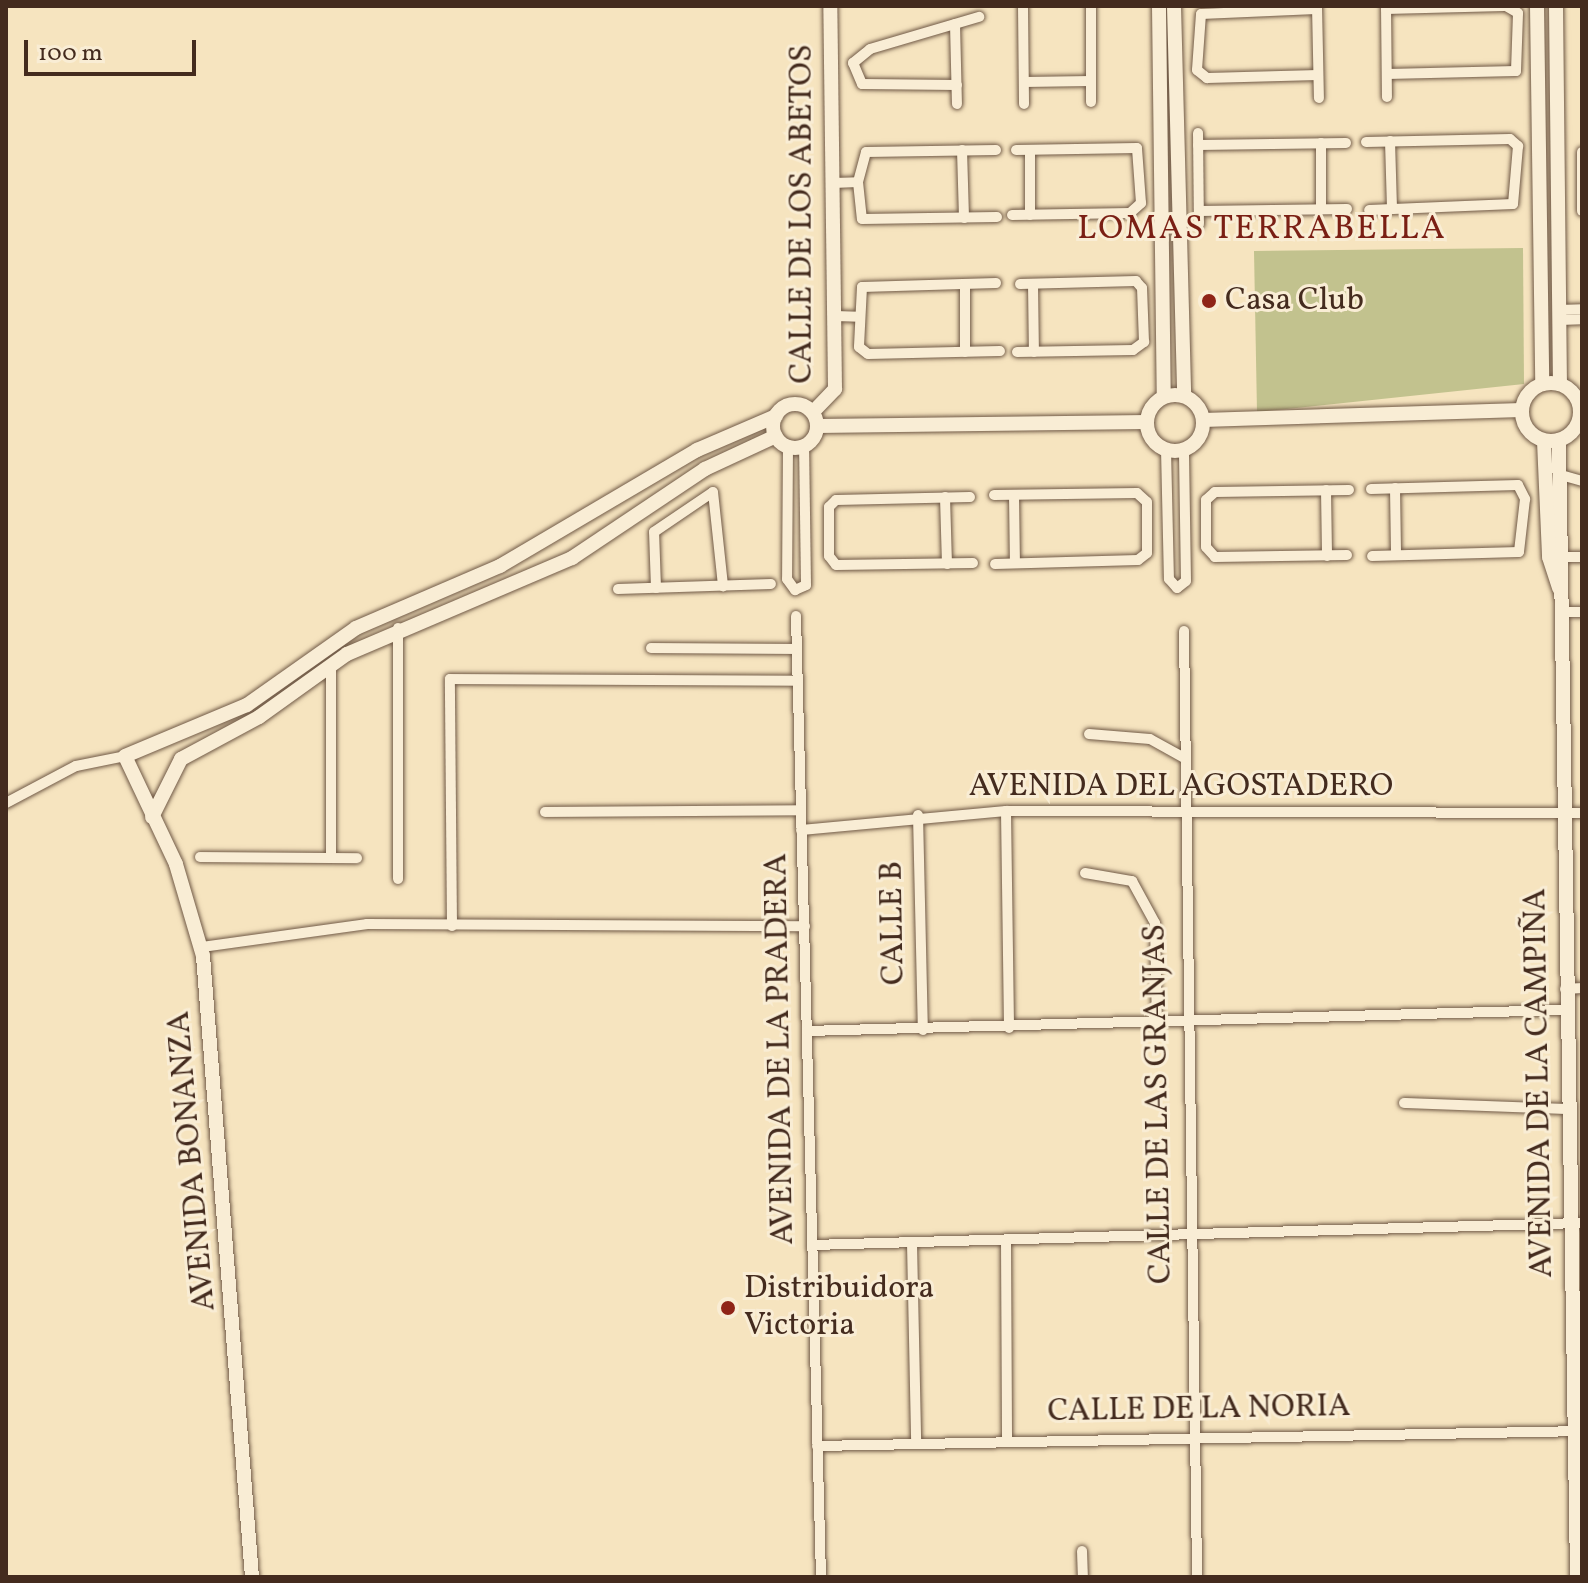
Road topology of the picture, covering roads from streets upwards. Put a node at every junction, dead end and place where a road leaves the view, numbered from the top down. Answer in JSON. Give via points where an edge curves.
{"nodes":[{"id":1,"x":830,"y":6,"type":"edge"},
{"id":2,"x":1023,"y":6,"type":"edge"},
{"id":3,"x":1091,"y":6,"type":"edge"},
{"id":4,"x":1159,"y":6,"type":"edge"},
{"id":5,"x":1174,"y":6,"type":"edge"},
{"id":6,"x":1505,"y":6,"type":"edge"},
{"id":7,"x":1537,"y":6,"type":"edge"},
{"id":8,"x":1556,"y":6,"type":"edge"},
{"id":9,"x":1316,"y":7,"type":"edge"},
{"id":10,"x":1386,"y":8,"type":"edge"},
{"id":11,"x":979,"y":17,"type":"dead end"},
{"id":12,"x":955,"y":24,"type":"junction"},
{"id":13,"x":1538,"y":39,"type":"junction"},
{"id":14,"x":1519,"y":40,"type":"junction"},
{"id":15,"x":1175,"y":45,"type":"junction"},
{"id":16,"x":1197,"y":45,"type":"junction"},
{"id":17,"x":853,"y":63,"type":"junction"},
{"id":18,"x":830,"y":64,"type":"junction"},
{"id":19,"x":1387,"y":74,"type":"junction"},
{"id":20,"x":1318,"y":75,"type":"junction"},
{"id":21,"x":1091,"y":81,"type":"junction"},
{"id":22,"x":1024,"y":82,"type":"junction"},
{"id":23,"x":957,"y":85,"type":"junction"},
{"id":24,"x":1387,"y":97,"type":"dead end"},
{"id":25,"x":1319,"y":98,"type":"dead end"},
{"id":26,"x":1091,"y":102,"type":"dead end"},
{"id":27,"x":957,"y":104,"type":"dead end"},
{"id":28,"x":1024,"y":104,"type":"dead end"},
{"id":29,"x":1198,"y":133,"type":"dead end"},
{"id":30,"x":1390,"y":141,"type":"junction"},
{"id":31,"x":1366,"y":142,"type":"dead end"},
{"id":32,"x":1321,"y":143,"type":"junction"},
{"id":33,"x":1346,"y":143,"type":"dead end"},
{"id":34,"x":1198,"y":145,"type":"junction"},
{"id":35,"x":962,"y":150,"type":"junction"},
{"id":36,"x":996,"y":150,"type":"dead end"},
{"id":37,"x":1016,"y":150,"type":"dead end"},
{"id":38,"x":1030,"y":150,"type":"junction"},
{"id":39,"x":1582,"y":152,"type":"edge"},
{"id":40,"x":1518,"y":172,"type":"junction"},
{"id":41,"x":1540,"y":175,"type":"junction"},
{"id":42,"x":1141,"y":179,"type":"junction"},
{"id":43,"x":1169,"y":180,"type":"junction"},
{"id":44,"x":1199,"y":180,"type":"junction"},
{"id":45,"x":1558,"y":180,"type":"junction"},
{"id":46,"x":1580,"y":180,"type":"junction"},
{"id":47,"x":858,"y":182,"type":"junction"},
{"id":48,"x":833,"y":183,"type":"junction"},
{"id":49,"x":1321,"y":209,"type":"junction"},
{"id":50,"x":1347,"y":209,"type":"dead end"},
{"id":51,"x":1392,"y":209,"type":"junction"},
{"id":52,"x":1369,"y":210,"type":"dead end"},
{"id":53,"x":1199,"y":211,"type":"junction"},
{"id":54,"x":1582,"y":211,"type":"edge"},
{"id":55,"x":1012,"y":215,"type":"dead end"},
{"id":56,"x":1030,"y":215,"type":"junction"},
{"id":57,"x":997,"y":217,"type":"dead end"},
{"id":58,"x":964,"y":218,"type":"junction"},
{"id":59,"x":1199,"y":224,"type":"dead end"},
{"id":60,"x":1558,"y":243,"type":"junction"},
{"id":61,"x":1540,"y":244,"type":"junction"},
{"id":62,"x":996,"y":283,"type":"dead end"},
{"id":63,"x":1020,"y":284,"type":"dead end"},
{"id":64,"x":1033,"y":284,"type":"junction"},
{"id":65,"x":965,"y":285,"type":"junction"},
{"id":66,"x":1582,"y":308,"type":"edge"},
{"id":67,"x":1143,"y":315,"type":"junction"},
{"id":68,"x":1164,"y":315,"type":"junction"},
{"id":69,"x":1559,"y":315,"type":"junction"},
{"id":70,"x":835,"y":316,"type":"junction"},
{"id":71,"x":859,"y":317,"type":"junction"},
{"id":72,"x":1582,"y":320,"type":"edge"},
{"id":73,"x":1000,"y":351,"type":"dead end"},
{"id":74,"x":965,"y":352,"type":"junction"},
{"id":75,"x":1017,"y":352,"type":"dead end"},
{"id":76,"x":1034,"y":352,"type":"junction"},
{"id":77,"x":1542,"y":384,"type":"junction"},
{"id":78,"x":1560,"y":384,"type":"junction"},
{"id":79,"x":1184,"y":396,"type":"junction"},
{"id":80,"x":1164,"y":397,"type":"junction"},
{"id":81,"x":1522,"y":410,"type":"junction"},
{"id":82,"x":776,"y":416,"type":"junction"},
{"id":83,"x":815,"y":419,"type":"junction"},
{"id":84,"x":1203,"y":420,"type":"junction"},
{"id":85,"x":1147,"y":422,"type":"junction"},
{"id":86,"x":776,"y":436,"type":"junction"},
{"id":87,"x":1552,"y":440,"type":"junction"},
{"id":88,"x":788,"y":446,"type":"junction"},
{"id":89,"x":804,"y":446,"type":"junction"},
{"id":90,"x":1166,"y":449,"type":"junction"},
{"id":91,"x":1184,"y":449,"type":"junction"},
{"id":92,"x":1561,"y":482,"type":"junction"},
{"id":93,"x":1582,"y":482,"type":"edge"},
{"id":94,"x":1395,"y":488,"type":"junction"},
{"id":95,"x":1371,"y":489,"type":"dead end"},
{"id":96,"x":1326,"y":490,"type":"junction"},
{"id":97,"x":1349,"y":490,"type":"dead end"},
{"id":98,"x":671,"y":492,"type":"junction"},
{"id":99,"x":994,"y":495,"type":"dead end"},
{"id":100,"x":1014,"y":495,"type":"junction"},
{"id":101,"x":945,"y":497,"type":"junction"},
{"id":102,"x":970,"y":497,"type":"dead end"},
{"id":103,"x":1539,"y":507,"type":"junction"},
{"id":104,"x":683,"y":510,"type":"junction"},
{"id":105,"x":1185,"y":528,"type":"junction"},
{"id":106,"x":1206,"y":528,"type":"junction"},
{"id":107,"x":1169,"y":529,"type":"junction"},
{"id":108,"x":564,"y":530,"type":"junction"},
{"id":109,"x":1147,"y":530,"type":"junction"},
{"id":110,"x":828,"y":533,"type":"junction"},
{"id":111,"x":805,"y":534,"type":"junction"},
{"id":112,"x":1556,"y":536,"type":"junction"},
{"id":113,"x":549,"y":538,"type":"junction"},
{"id":114,"x":578,"y":554,"type":"junction"},
{"id":115,"x":1347,"y":555,"type":"dead end"},
{"id":116,"x":1396,"y":555,"type":"junction"},
{"id":117,"x":1327,"y":556,"type":"junction"},
{"id":118,"x":1372,"y":556,"type":"dead end"},
{"id":119,"x":1564,"y":557,"type":"junction"},
{"id":120,"x":1582,"y":557,"type":"edge"},
{"id":121,"x":562,"y":563,"type":"junction"},
{"id":122,"x":973,"y":563,"type":"dead end"},
{"id":123,"x":1015,"y":563,"type":"junction"},
{"id":124,"x":947,"y":564,"type":"junction"},
{"id":125,"x":995,"y":564,"type":"dead end"},
{"id":126,"x":771,"y":584,"type":"dead end"},
{"id":127,"x":723,"y":586,"type":"junction"},
{"id":128,"x":656,"y":588,"type":"junction"},
{"id":129,"x":1559,"y":588,"type":"junction"},
{"id":130,"x":618,"y":589,"type":"dead end"},
{"id":131,"x":1560,"y":612,"type":"junction"},
{"id":132,"x":1582,"y":612,"type":"edge"},
{"id":133,"x":796,"y":616,"type":"dead end"},
{"id":134,"x":398,"y":628,"type":"junction"},
{"id":135,"x":1184,"y":631,"type":"dead end"},
{"id":136,"x":651,"y":648,"type":"dead end"},
{"id":137,"x":796,"y":649,"type":"junction"},
{"id":138,"x":331,"y":665,"type":"junction"},
{"id":139,"x":797,"y":681,"type":"junction"},
{"id":140,"x":281,"y":683,"type":"junction"},
{"id":141,"x":291,"y":696,"type":"junction"},
{"id":142,"x":1089,"y":734,"type":"dead end"},
{"id":143,"x":125,"y":756,"type":"junction"},
{"id":144,"x":1184,"y":758,"type":"junction"},
{"id":145,"x":6,"y":803,"type":"edge"},
{"id":146,"x":801,"y":810,"type":"junction"},
{"id":147,"x":1006,"y":811,"type":"junction"},
{"id":148,"x":545,"y":812,"type":"dead end"},
{"id":149,"x":1182,"y":813,"type":"junction"},
{"id":150,"x":1561,"y":813,"type":"junction"},
{"id":151,"x":1582,"y":813,"type":"edge"},
{"id":152,"x":918,"y":815,"type":"junction"},
{"id":153,"x":152,"y":817,"type":"junction"},
{"id":154,"x":801,"y":830,"type":"junction"},
{"id":155,"x":200,"y":857,"type":"dead end"},
{"id":156,"x":331,"y":858,"type":"junction"},
{"id":157,"x":357,"y":858,"type":"dead end"},
{"id":158,"x":1085,"y":873,"type":"dead end"},
{"id":159,"x":398,"y":879,"type":"dead end"},
{"id":160,"x":452,"y":926,"type":"junction"},
{"id":161,"x":805,"y":926,"type":"junction"},
{"id":162,"x":202,"y":947,"type":"junction"},
{"id":163,"x":1582,"y":988,"type":"edge"},
{"id":164,"x":1565,"y":989,"type":"junction"},
{"id":165,"x":1565,"y":1010,"type":"junction"},
{"id":166,"x":1184,"y":1024,"type":"junction"},
{"id":167,"x":1157,"y":1025,"type":"junction"},
{"id":168,"x":1009,"y":1028,"type":"junction"},
{"id":169,"x":923,"y":1030,"type":"junction"},
{"id":170,"x":807,"y":1031,"type":"junction"},
{"id":171,"x":1404,"y":1103,"type":"dead end"},
{"id":172,"x":1568,"y":1109,"type":"junction"},
{"id":173,"x":1577,"y":1223,"type":"edge"},
{"id":174,"x":1189,"y":1237,"type":"junction"},
{"id":175,"x":1006,"y":1241,"type":"junction"},
{"id":176,"x":912,"y":1243,"type":"junction"},
{"id":177,"x":812,"y":1245,"type":"junction"},
{"id":178,"x":1578,"y":1431,"type":"edge"},
{"id":179,"x":1192,"y":1436,"type":"junction"},
{"id":180,"x":1007,"y":1439,"type":"junction"},
{"id":181,"x":916,"y":1441,"type":"junction"},
{"id":182,"x":817,"y":1446,"type":"junction"},
{"id":183,"x":1082,"y":1551,"type":"dead end"},
{"id":184,"x":252,"y":1577,"type":"edge"},
{"id":185,"x":821,"y":1577,"type":"edge"},
{"id":186,"x":1083,"y":1577,"type":"edge"},
{"id":187,"x":1197,"y":1577,"type":"edge"},
{"id":188,"x":1577,"y":1577,"type":"edge"}],
"edges":[{"from":1,"to":18,"type":"street","name":"CALLE DE LOS ABETOS"},
{"from":2,"to":22,"type":"street"},
{"from":3,"to":21,"type":"street"},
{"from":4,"to":43,"type":"street"},
{"from":5,"to":15,"type":"street"},
{"from":6,"to":10,"type":"street"},
{"from":6,"to":14,"type":"street","via":[[1518,13]]},
{"from":7,"to":13,"type":"street"},
{"from":8,"to":45,"type":"street"},
{"from":9,"to":16,"type":"street","via":[[1210,11],[1197,23]]},
{"from":9,"to":20,"type":"street"},
{"from":10,"to":19,"type":"street"},
{"from":11,"to":12,"type":"street"},
{"from":12,"to":17,"type":"street","via":[[870,49]]},
{"from":12,"to":23,"type":"street"},
{"from":13,"to":14,"type":"street"},
{"from":13,"to":41,"type":"street"},
{"from":14,"to":19,"type":"street","via":[[1519,65],[1509,73]]},
{"from":15,"to":16,"type":"street"},
{"from":15,"to":43,"type":"street"},
{"from":16,"to":20,"type":"street","via":[[1197,70],[1207,78]]},
{"from":17,"to":18,"type":"street"},
{"from":17,"to":23,"type":"street","via":[[862,84]]},
{"from":18,"to":48,"type":"street","name":"CALLE DE LOS ABETOS"},
{"from":19,"to":24,"type":"street"},
{"from":20,"to":25,"type":"street"},
{"from":21,"to":22,"type":"street"},
{"from":21,"to":26,"type":"street"},
{"from":22,"to":28,"type":"street"},
{"from":23,"to":27,"type":"street"},
{"from":29,"to":34,"type":"street"},
{"from":30,"to":31,"type":"street"},
{"from":30,"to":40,"type":"street","via":[[1510,139],[1518,146]]},
{"from":30,"to":51,"type":"street"},
{"from":32,"to":33,"type":"street"},
{"from":32,"to":34,"type":"street"},
{"from":32,"to":49,"type":"street"},
{"from":34,"to":44,"type":"street"},
{"from":35,"to":36,"type":"street"},
{"from":35,"to":47,"type":"street","via":[[866,152]]},
{"from":35,"to":58,"type":"street"},
{"from":37,"to":38,"type":"street"},
{"from":38,"to":42,"type":"street","via":[[1131,146],[1140,151]]},
{"from":38,"to":56,"type":"street"},
{"from":39,"to":46,"type":"street"},
{"from":40,"to":41,"type":"street"},
{"from":40,"to":51,"type":"street","via":[[1517,199],[1506,207]]},
{"from":41,"to":61,"type":"street"},
{"from":42,"to":43,"type":"street"},
{"from":42,"to":56,"type":"street","via":[[1141,203],[1130,213]]},
{"from":43,"to":44,"type":"street"},
{"from":43,"to":68,"type":"street"},
{"from":43,"to":79,"type":"street"},
{"from":44,"to":53,"type":"street"},
{"from":45,"to":46,"type":"street"},
{"from":45,"to":60,"type":"street"},
{"from":46,"to":54,"type":"street"},
{"from":47,"to":48,"type":"street"},
{"from":47,"to":58,"type":"street","via":[[862,219]]},
{"from":48,"to":70,"type":"street","name":"CALLE DE LOS ABETOS"},
{"from":49,"to":50,"type":"street"},
{"from":49,"to":53,"type":"street"},
{"from":51,"to":52,"type":"street"},
{"from":53,"to":59,"type":"street"},
{"from":55,"to":56,"type":"street"},
{"from":57,"to":58,"type":"street"},
{"from":60,"to":61,"type":"street"},
{"from":60,"to":69,"type":"street"},
{"from":61,"to":77,"type":"street"},
{"from":62,"to":65,"type":"street"},
{"from":63,"to":64,"type":"street"},
{"from":64,"to":67,"type":"street","via":[[1136,281]]},
{"from":64,"to":76,"type":"street"},
{"from":65,"to":71,"type":"street","via":[[864,286]]},
{"from":65,"to":74,"type":"street"},
{"from":66,"to":69,"type":"street"},
{"from":66,"to":72,"type":"street"},
{"from":67,"to":68,"type":"street"},
{"from":67,"to":76,"type":"street","via":[[1144,342],[1133,350]]},
{"from":68,"to":80,"type":"street"},
{"from":69,"to":72,"type":"street"},
{"from":69,"to":78,"type":"street"},
{"from":70,"to":71,"type":"street"},
{"from":70,"to":83,"type":"street","name":"CALLE DE LOS ABETOS","via":[[835,392]]},
{"from":71,"to":74,"type":"street","via":[[864,353]]},
{"from":73,"to":74,"type":"street"},
{"from":75,"to":76,"type":"street"},
{"from":77,"to":78,"type":"street"},
{"from":77,"to":81,"type":"street"},
{"from":78,"to":87,"type":"street","via":[[1580,412]]},
{"from":79,"to":80,"type":"street"},
{"from":79,"to":84,"type":"street"},
{"from":80,"to":85,"type":"street"},
{"from":81,"to":84,"type":"street"},
{"from":81,"to":87,"type":"street","via":[[1527,429]]},
{"from":82,"to":83,"type":"street","via":[[796,404]]},
{"from":82,"to":86,"type":"street"},
{"from":82,"to":108,"type":"street","via":[[697,450]]},
{"from":83,"to":85,"type":"street"},
{"from":83,"to":89,"type":"street"},
{"from":84,"to":91,"type":"street","via":[[1199,438]]},
{"from":85,"to":90,"type":"street","via":[[1152,439]]},
{"from":86,"to":88,"type":"street"},
{"from":86,"to":98,"type":"street"},
{"from":87,"to":92,"type":"street","name":"AVENIDA DE LA CAMPIÑA"},
{"from":87,"to":103,"type":"street","name":"AVENIDA DE LA CAMPIÑA"},
{"from":88,"to":89,"type":"street"},
{"from":88,"to":111,"type":"street","via":[[787,579],[795,590],[806,585]]},
{"from":89,"to":111,"type":"street"},
{"from":90,"to":91,"type":"street"},
{"from":90,"to":107,"type":"street"},
{"from":91,"to":105,"type":"street"},
{"from":92,"to":93,"type":"street"},
{"from":92,"to":103,"type":"street","name":"AVENIDA DE LA CAMPIÑA"},
{"from":94,"to":95,"type":"street"},
{"from":94,"to":103,"type":"street","via":[[1518,485]]},
{"from":94,"to":116,"type":"street"},
{"from":96,"to":97,"type":"street"},
{"from":96,"to":106,"type":"street","via":[[1215,492],[1206,500]]},
{"from":96,"to":117,"type":"street"},
{"from":98,"to":104,"type":"street"},
{"from":98,"to":114,"type":"street"},
{"from":99,"to":100,"type":"street"},
{"from":100,"to":109,"type":"street","via":[[1137,493],[1147,502]]},
{"from":100,"to":123,"type":"street"},
{"from":101,"to":102,"type":"street"},
{"from":101,"to":110,"type":"street","via":[[836,500],[829,507]]},
{"from":101,"to":124,"type":"street"},
{"from":103,"to":112,"type":"street","name":"AVENIDA DE LA CAMPIÑA"},
{"from":103,"to":116,"type":"street","via":[[1519,552]]},
{"from":104,"to":127,"type":"street","via":[[717,493]]},
{"from":104,"to":128,"type":"street","via":[[652,536]]},
{"from":105,"to":106,"type":"street"},
{"from":105,"to":107,"type":"street","via":[[1180,587],[1169,579]]},
{"from":106,"to":117,"type":"street","via":[[1215,557]]},
{"from":107,"to":109,"type":"street"},
{"from":108,"to":113,"type":"street"},
{"from":108,"to":114,"type":"street"},
{"from":109,"to":123,"type":"street","via":[[1147,553],[1138,560]]},
{"from":110,"to":111,"type":"street"},
{"from":110,"to":124,"type":"street","via":[[836,565]]},
{"from":112,"to":119,"type":"street","name":"AVENIDA DE LA CAMPIÑA"},
{"from":112,"to":129,"type":"street","name":"AVENIDA DE LA CAMPIÑA"},
{"from":113,"to":121,"type":"street"},
{"from":113,"to":140,"type":"street","via":[[364,624]]},
{"from":114,"to":121,"type":"street"},
{"from":115,"to":117,"type":"street"},
{"from":116,"to":118,"type":"street"},
{"from":119,"to":120,"type":"street"},
{"from":119,"to":129,"type":"street","name":"AVENIDA DE LA CAMPIÑA"},
{"from":121,"to":134,"type":"street"},
{"from":122,"to":124,"type":"street"},
{"from":123,"to":125,"type":"street"},
{"from":126,"to":127,"type":"street"},
{"from":127,"to":128,"type":"street"},
{"from":128,"to":130,"type":"street"},
{"from":129,"to":131,"type":"street","name":"AVENIDA DE LA CAMPIÑA"},
{"from":131,"to":132,"type":"street"},
{"from":131,"to":150,"type":"street","name":"AVENIDA DE LA CAMPIÑA"},
{"from":133,"to":137,"type":"street","name":"AVENIDA DE LA PRADERA"},
{"from":134,"to":138,"type":"street"},
{"from":134,"to":159,"type":"street"},
{"from":135,"to":144,"type":"street","name":"CALLE DE LAS GRANJAS"},
{"from":136,"to":137,"type":"street"},
{"from":137,"to":139,"type":"street","name":"AVENIDA DE LA PRADERA"},
{"from":138,"to":141,"type":"street"},
{"from":138,"to":156,"type":"street"},
{"from":139,"to":146,"type":"street","name":"AVENIDA DE LA PRADERA"},
{"from":139,"to":160,"type":"street","via":[[450,679]]},
{"from":140,"to":141,"type":"street"},
{"from":140,"to":143,"type":"street","via":[[196,731]]},
{"from":141,"to":153,"type":"street","via":[[181,759]]},
{"from":142,"to":144,"type":"street","via":[[1150,739]]},
{"from":143,"to":145,"type":"street","via":[[76,766]]},
{"from":143,"to":153,"type":"street","name":"AVENIDA BONANZA"},
{"from":144,"to":149,"type":"street","name":"CALLE DE LAS GRANJAS"},
{"from":146,"to":148,"type":"street"},
{"from":146,"to":154,"type":"street","name":"AVENIDA DE LA PRADERA"},
{"from":147,"to":149,"type":"street","name":"AVENIDA DEL AGOSTADERO"},
{"from":147,"to":152,"type":"street","name":"AVENIDA DEL AGOSTADERO"},
{"from":147,"to":168,"type":"street"},
{"from":149,"to":150,"type":"street","name":"AVENIDA DEL AGOSTADERO"},
{"from":149,"to":166,"type":"street","name":"CALLE DE LAS GRANJAS"},
{"from":150,"to":151,"type":"street","name":"AVENIDA DEL AGOSTADERO"},
{"from":150,"to":164,"type":"street","name":"AVENIDA DE LA CAMPIÑA"},
{"from":152,"to":154,"type":"street","name":"AVENIDA DEL AGOSTADERO"},
{"from":152,"to":169,"type":"street","name":"CALLE B"},
{"from":153,"to":162,"type":"street","name":"AVENIDA BONANZA"},
{"from":154,"to":161,"type":"street","name":"AVENIDA DE LA PRADERA"},
{"from":155,"to":156,"type":"street"},
{"from":156,"to":157,"type":"street"},
{"from":158,"to":167,"type":"street","via":[[1132,881],[1155,923]]},
{"from":160,"to":161,"type":"street"},
{"from":160,"to":162,"type":"street","via":[[334,926]]},
{"from":161,"to":170,"type":"street","name":"AVENIDA DE LA PRADERA"},
{"from":162,"to":184,"type":"street","name":"AVENIDA BONANZA"},
{"from":163,"to":164,"type":"street"},
{"from":164,"to":165,"type":"street","name":"AVENIDA DE LA CAMPIÑA"},
{"from":165,"to":166,"type":"street"},
{"from":165,"to":172,"type":"street","name":"AVENIDA DE LA CAMPIÑA"},
{"from":166,"to":167,"type":"street"},
{"from":166,"to":174,"type":"street","name":"CALLE DE LAS GRANJAS"},
{"from":167,"to":168,"type":"street"},
{"from":168,"to":169,"type":"street"},
{"from":169,"to":170,"type":"street"},
{"from":170,"to":177,"type":"street","name":"AVENIDA DE LA PRADERA"},
{"from":171,"to":172,"type":"street"},
{"from":172,"to":173,"type":"street","name":"AVENIDA DE LA CAMPIÑA"},
{"from":173,"to":174,"type":"street"},
{"from":173,"to":178,"type":"street","name":"AVENIDA DE LA CAMPIÑA"},
{"from":174,"to":175,"type":"street"},
{"from":174,"to":179,"type":"street","name":"CALLE DE LAS GRANJAS"},
{"from":175,"to":176,"type":"street"},
{"from":175,"to":180,"type":"street"},
{"from":176,"to":177,"type":"street"},
{"from":176,"to":181,"type":"street"},
{"from":177,"to":182,"type":"street","name":"AVENIDA DE LA PRADERA"},
{"from":178,"to":179,"type":"street","name":"CALLE DE LA NORIA"},
{"from":178,"to":188,"type":"street","name":"AVENIDA DE LA CAMPIÑA"},
{"from":179,"to":180,"type":"street","name":"CALLE DE LA NORIA"},
{"from":179,"to":187,"type":"street","name":"CALLE DE LAS GRANJAS"},
{"from":180,"to":181,"type":"street","name":"CALLE DE LA NORIA"},
{"from":181,"to":182,"type":"street","name":"CALLE DE LA NORIA"},
{"from":182,"to":185,"type":"street","name":"AVENIDA DE LA PRADERA"},
{"from":183,"to":186,"type":"street"}]}
